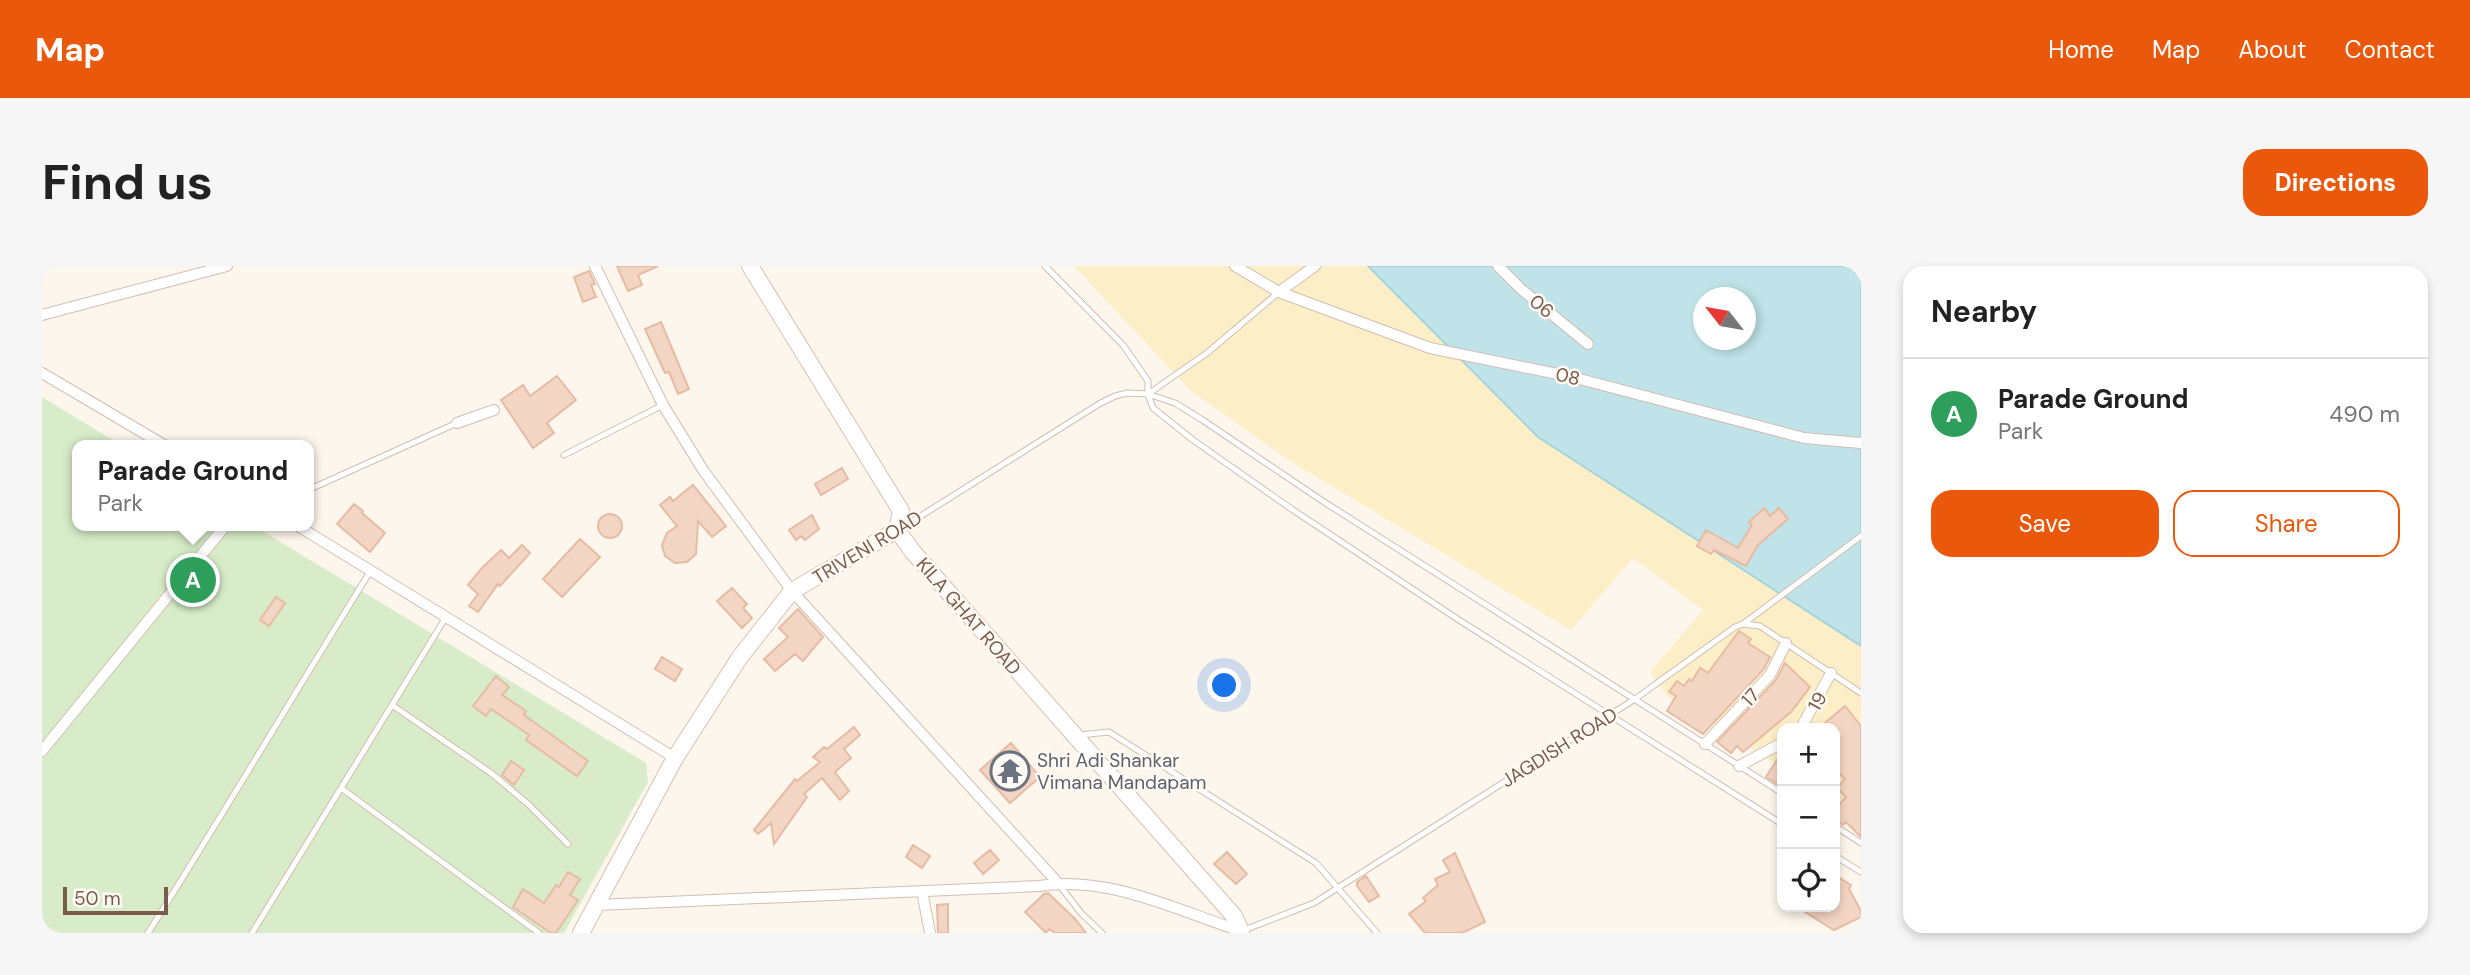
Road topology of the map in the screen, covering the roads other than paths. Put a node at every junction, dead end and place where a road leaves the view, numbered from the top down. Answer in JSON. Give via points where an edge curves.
{"nodes":[{"id":1,"x":226,"y":266,"type":"edge"},
{"id":2,"x":595,"y":266,"type":"edge"},
{"id":3,"x":750,"y":266,"type":"edge"},
{"id":4,"x":1045,"y":266,"type":"edge"},
{"id":5,"x":1235,"y":266,"type":"edge"},
{"id":6,"x":1315,"y":266,"type":"edge"},
{"id":7,"x":1498,"y":266,"type":"edge"},
{"id":8,"x":209,"y":268,"type":"edge"},
{"id":9,"x":1279,"y":292,"type":"junction"},
{"id":10,"x":42,"y":315,"type":"edge"},
{"id":11,"x":1588,"y":344,"type":"dead end"},
{"id":12,"x":42,"y":373,"type":"edge"},
{"id":13,"x":1148,"y":394,"type":"junction"},
{"id":14,"x":663,"y":405,"type":"junction"},
{"id":15,"x":494,"y":410,"type":"dead end"},
{"id":16,"x":457,"y":423,"type":"joint"},
{"id":17,"x":156,"y":440,"type":"edge"},
{"id":18,"x":1861,"y":443,"type":"edge"},
{"id":19,"x":564,"y":455,"type":"dead end"},
{"id":20,"x":314,"y":488,"type":"edge"},
{"id":21,"x":897,"y":530,"type":"junction"},
{"id":22,"x":221,"y":531,"type":"edge"},
{"id":23,"x":306,"y":531,"type":"edge"},
{"id":24,"x":1861,"y":536,"type":"edge"},
{"id":25,"x":371,"y":570,"type":"junction"},
{"id":26,"x":792,"y":592,"type":"junction"},
{"id":27,"x":446,"y":617,"type":"junction"},
{"id":28,"x":1743,"y":624,"type":"junction"},
{"id":29,"x":1786,"y":643,"type":"junction"},
{"id":30,"x":1831,"y":673,"type":"junction"},
{"id":31,"x":1861,"y":693,"type":"edge"},
{"id":32,"x":1635,"y":699,"type":"junction"},
{"id":33,"x":392,"y":705,"type":"junction"},
{"id":34,"x":1610,"y":715,"type":"junction"},
{"id":35,"x":1804,"y":723,"type":"edge"},
{"id":36,"x":1075,"y":735,"type":"junction"},
{"id":37,"x":1704,"y":744,"type":"junction"},
{"id":38,"x":1777,"y":747,"type":"edge"},
{"id":39,"x":42,"y":751,"type":"edge"},
{"id":40,"x":675,"y":758,"type":"junction"},
{"id":41,"x":1739,"y":766,"type":"junction"},
{"id":42,"x":341,"y":789,"type":"junction"},
{"id":43,"x":1777,"y":790,"type":"edge"},
{"id":44,"x":1777,"y":821,"type":"edge"},
{"id":45,"x":1840,"y":829,"type":"edge"},
{"id":46,"x":1861,"y":843,"type":"edge"},
{"id":47,"x":568,"y":844,"type":"dead end"},
{"id":48,"x":1840,"y":859,"type":"edge"},
{"id":49,"x":1861,"y":872,"type":"edge"},
{"id":50,"x":1058,"y":883,"type":"junction"},
{"id":51,"x":1338,"y":887,"type":"junction"},
{"id":52,"x":922,"y":891,"type":"junction"},
{"id":53,"x":598,"y":905,"type":"junction"},
{"id":54,"x":1241,"y":932,"type":"edge"},
{"id":55,"x":148,"y":933,"type":"edge"},
{"id":56,"x":252,"y":933,"type":"edge"},
{"id":57,"x":539,"y":933,"type":"edge"},
{"id":58,"x":581,"y":933,"type":"edge"},
{"id":59,"x":930,"y":933,"type":"edge"},
{"id":60,"x":1102,"y":933,"type":"edge"},
{"id":61,"x":1377,"y":933,"type":"edge"}],
"edges":[{"from":1,"to":8,"type":"street"},
{"from":2,"to":14,"type":"street"},
{"from":3,"to":21,"type":"main road","name":"KILA GHAT ROAD","via":[[901,511]]},
{"from":4,"to":13,"type":"lane","via":[[1123,345],[1148,381]]},
{"from":5,"to":9,"type":"street","name":"08"},
{"from":6,"to":9,"type":"street"},
{"from":7,"to":11,"type":"street","name":"06"},
{"from":8,"to":10,"type":"street"},
{"from":9,"to":13,"type":"lane","name":"TRIVENI ROAD","via":[[1207,353]]},
{"from":9,"to":18,"type":"street","name":"08","via":[[1430,348],[1572,377],[1804,438]]},
{"from":12,"to":17,"type":"street"},
{"from":13,"to":21,"type":"lane","name":"TRIVENI ROAD","via":[[1127,393],[1099,404]]},
{"from":13,"to":32,"type":"lane","via":[[1201,419]]},
{"from":13,"to":34,"type":"lane","via":[[1153,408],[1193,440],[1293,510]]},
{"from":14,"to":19,"type":"lane"},
{"from":14,"to":26,"type":"street","via":[[703,470]]},
{"from":15,"to":16,"type":"street"},
{"from":16,"to":20,"type":"lane"},
{"from":21,"to":26,"type":"main road","name":"TRIVENI ROAD"},
{"from":21,"to":36,"type":"main road","name":"KILA GHAT ROAD"},
{"from":22,"to":39,"type":"street"},
{"from":23,"to":25,"type":"street"},
{"from":24,"to":28,"type":"lane","name":"JAGDISH ROAD"},
{"from":25,"to":27,"type":"street"},
{"from":25,"to":55,"type":"lane"},
{"from":26,"to":40,"type":"main road","name":"TRIVENI ROAD","via":[[740,657]]},
{"from":26,"to":50,"type":"street"},
{"from":27,"to":33,"type":"lane"},
{"from":27,"to":40,"type":"street"},
{"from":28,"to":29,"type":"lane","via":[[1760,626]]},
{"from":28,"to":32,"type":"lane","name":"JAGDISH ROAD"},
{"from":29,"to":30,"type":"lane"},
{"from":29,"to":37,"type":"street","name":"17","via":[[1770,675]]},
{"from":30,"to":31,"type":"lane"},
{"from":30,"to":35,"type":"street","name":"19"},
{"from":32,"to":34,"type":"lane","name":"JAGDISH ROAD"},
{"from":32,"to":37,"type":"lane"},
{"from":33,"to":42,"type":"lane"},
{"from":33,"to":47,"type":"lane","via":[[491,773]]},
{"from":34,"to":44,"type":"lane"},
{"from":34,"to":51,"type":"lane","name":"JAGDISH ROAD"},
{"from":36,"to":51,"type":"lane","via":[[1109,732],[1316,863]]},
{"from":36,"to":54,"type":"main road","name":"KILA GHAT ROAD","via":[[1234,916]]},
{"from":37,"to":41,"type":"lane"},
{"from":38,"to":41,"type":"street"},
{"from":40,"to":53,"type":"main road","name":"TRIVENI ROAD"},
{"from":41,"to":43,"type":"lane"},
{"from":42,"to":56,"type":"lane"},
{"from":42,"to":57,"type":"lane"},
{"from":45,"to":46,"type":"lane"},
{"from":48,"to":49,"type":"lane"},
{"from":50,"to":52,"type":"street"},
{"from":50,"to":54,"type":"street","via":[[1123,890]]},
{"from":50,"to":60,"type":"lane"},
{"from":51,"to":54,"type":"lane","name":"JAGDISH ROAD","via":[[1314,903]]},
{"from":51,"to":61,"type":"lane"},
{"from":52,"to":53,"type":"street"},
{"from":52,"to":59,"type":"street"},
{"from":53,"to":58,"type":"main road","name":"TRIVENI ROAD"}]}
